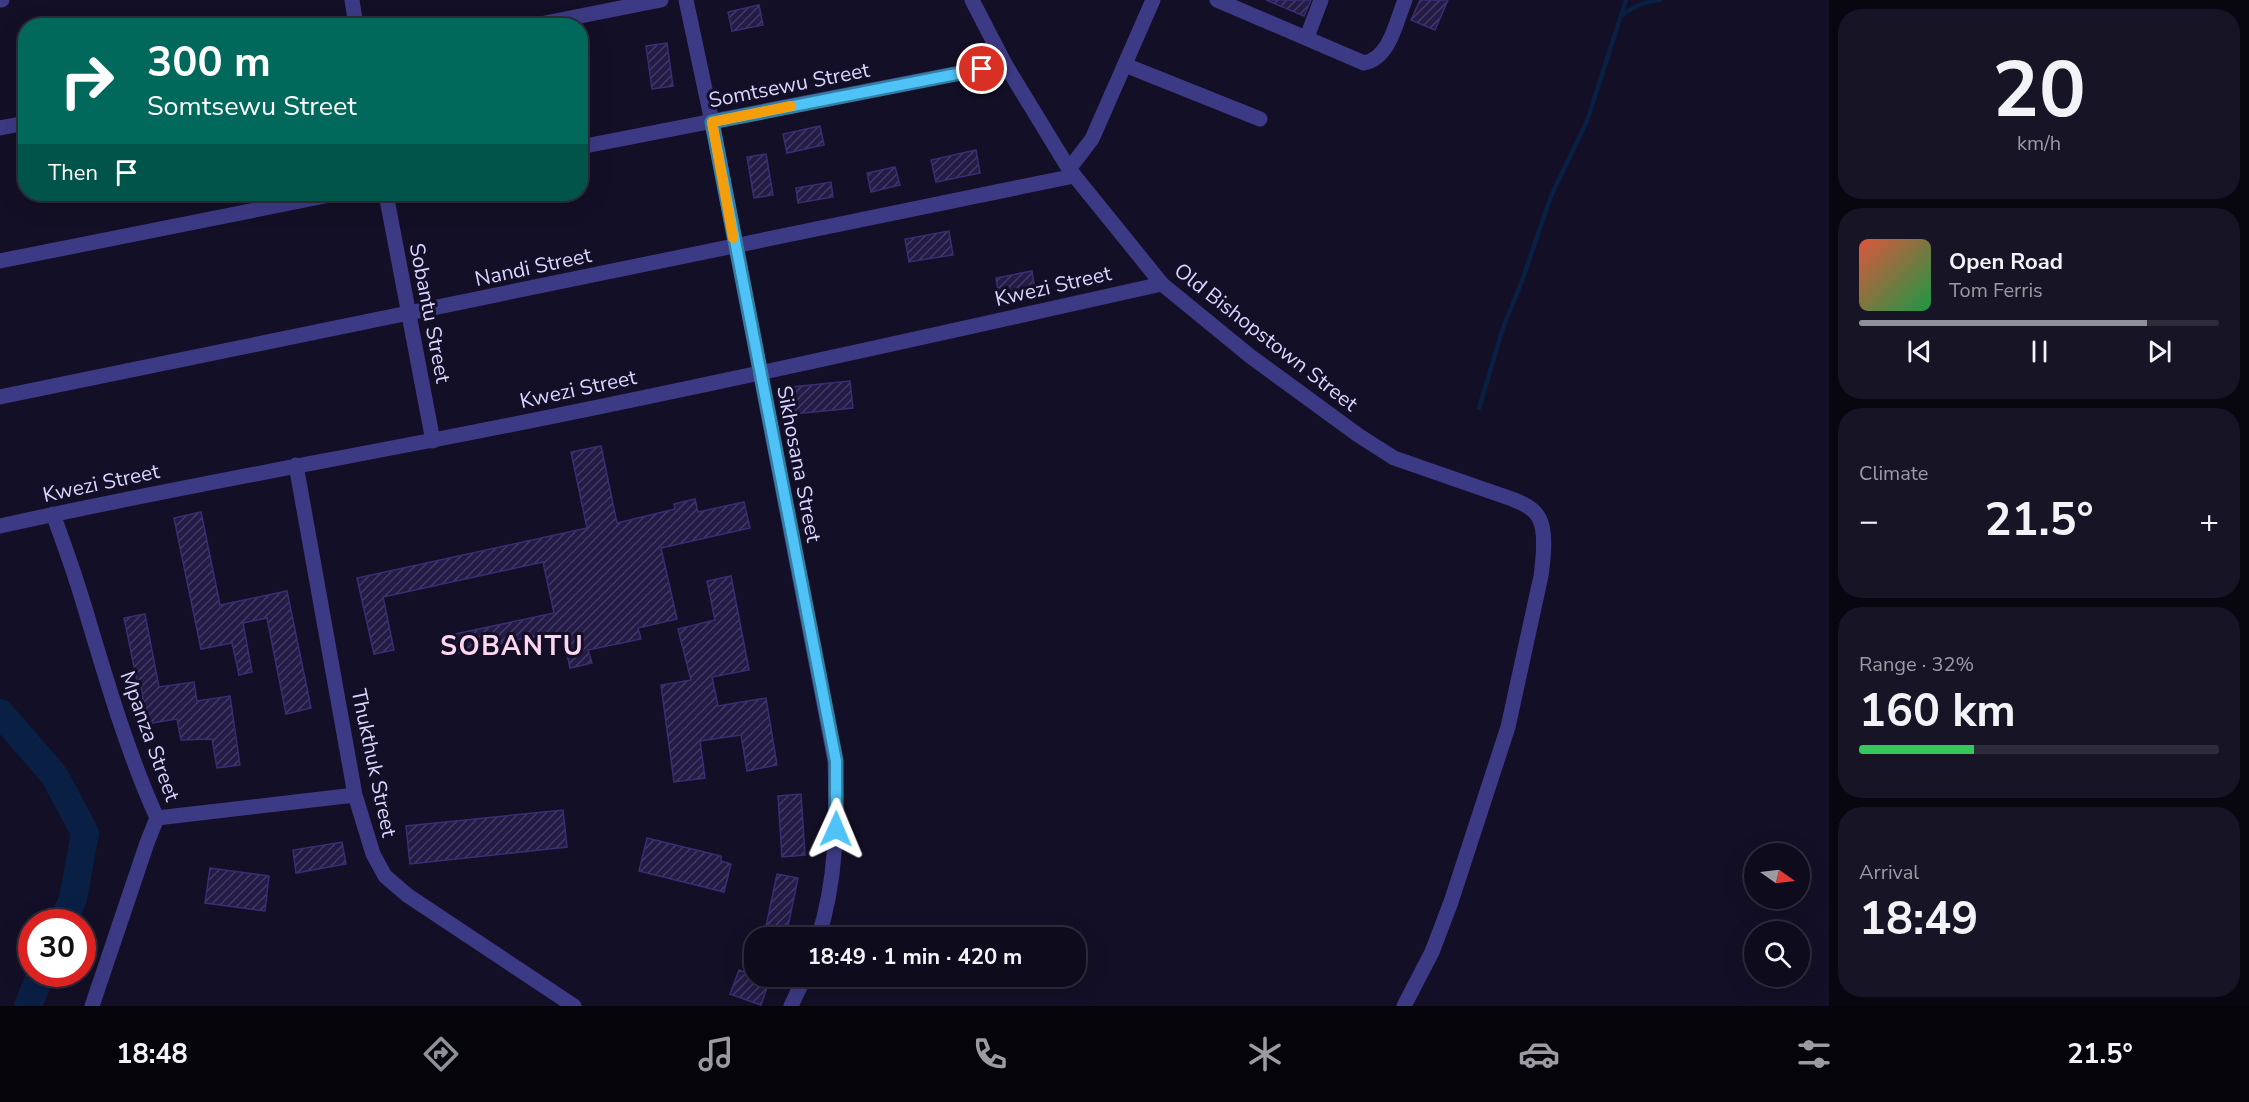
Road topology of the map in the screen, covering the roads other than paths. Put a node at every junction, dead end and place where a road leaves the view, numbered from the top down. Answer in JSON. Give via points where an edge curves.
{"nodes":[{"id":1,"x":352,"y":0,"type":"edge"},
{"id":2,"x":661,"y":0,"type":"edge"},
{"id":3,"x":686,"y":0,"type":"edge"},
{"id":4,"x":972,"y":0,"type":"edge"},
{"id":5,"x":1153,"y":0,"type":"edge"},
{"id":6,"x":1217,"y":0,"type":"edge"},
{"id":7,"x":1321,"y":0,"type":"edge"},
{"id":8,"x":1405,"y":0,"type":"edge"},
{"id":9,"x":355,"y":18,"type":"edge"},
{"id":10,"x":570,"y":18,"type":"edge"},
{"id":11,"x":1306,"y":37,"type":"junction"},
{"id":12,"x":1005,"y":64,"type":"junction"},
{"id":13,"x":1125,"y":65,"type":"junction"},
{"id":14,"x":1260,"y":119,"type":"dead end"},
{"id":15,"x":712,"y":122,"type":"junction"},
{"id":16,"x":18,"y":125,"type":"edge"},
{"id":17,"x":0,"y":128,"type":"edge"},
{"id":18,"x":588,"y":145,"type":"edge"},
{"id":19,"x":1071,"y":173,"type":"junction"},
{"id":20,"x":300,"y":201,"type":"edge"},
{"id":21,"x":387,"y":201,"type":"edge"},
{"id":22,"x":735,"y":247,"type":"junction"},
{"id":23,"x":0,"y":261,"type":"edge"},
{"id":24,"x":1162,"y":284,"type":"junction"},
{"id":25,"x":409,"y":313,"type":"junction"},
{"id":26,"x":760,"y":373,"type":"junction"},
{"id":27,"x":0,"y":397,"type":"edge"},
{"id":28,"x":432,"y":441,"type":"junction"},
{"id":29,"x":296,"y":465,"type":"junction"},
{"id":30,"x":53,"y":514,"type":"junction"},
{"id":31,"x":0,"y":526,"type":"edge"},
{"id":32,"x":356,"y":795,"type":"junction"},
{"id":33,"x":158,"y":819,"type":"junction"},
{"id":34,"x":820,"y":927,"type":"edge"},
{"id":35,"x":800,"y":987,"type":"edge"},
{"id":36,"x":92,"y":1006,"type":"edge"},
{"id":37,"x":574,"y":1006,"type":"edge"},
{"id":38,"x":791,"y":1006,"type":"edge"},
{"id":39,"x":1404,"y":1006,"type":"edge"}],
"edges":[{"from":1,"to":9,"type":"street"},
{"from":2,"to":10,"type":"street"},
{"from":3,"to":15,"type":"street","name":"Sikhosana Street"},
{"from":4,"to":12,"type":"street","name":"Old Bishopstown Street"},
{"from":5,"to":13,"type":"street"},
{"from":6,"to":11,"type":"street"},
{"from":7,"to":11,"type":"street"},
{"from":8,"to":11,"type":"street","via":[[1382,54],[1372,61],[1364,63]]},
{"from":12,"to":15,"type":"street","name":"Somtsewu Street"},
{"from":12,"to":19,"type":"street","name":"Old Bishopstown Street"},
{"from":13,"to":14,"type":"street"},
{"from":13,"to":19,"type":"street","via":[[1092,139]]},
{"from":15,"to":18,"type":"street","name":"Somtsewu Street"},
{"from":15,"to":22,"type":"street","name":"Sikhosana Street"},
{"from":16,"to":17,"type":"street"},
{"from":19,"to":22,"type":"street","name":"Nandi Street"},
{"from":19,"to":24,"type":"street","name":"Old Bishopstown Street"},
{"from":20,"to":23,"type":"street"},
{"from":21,"to":25,"type":"street","name":"Sobantu Street"},
{"from":22,"to":25,"type":"street","name":"Nandi Street"},
{"from":22,"to":26,"type":"street","name":"Sikhosana Street"},
{"from":24,"to":26,"type":"street","name":"Kwezi Street"},
{"from":24,"to":39,"type":"street","name":"Old Bishopstown Street","via":[[1250,356],[1394,458],[1512,499],[1539,518],[1541,576],[1508,727],[1451,902],[1432,952]]},
{"from":25,"to":27,"type":"street","name":"Nandi Street"},
{"from":25,"to":28,"type":"street","name":"Sobantu Street"},
{"from":26,"to":28,"type":"street","name":"Kwezi Street"},
{"from":26,"to":34,"type":"street","name":"Sikhosana Street","via":[[836,761],[835,861]]},
{"from":28,"to":29,"type":"street","name":"Kwezi Street"},
{"from":29,"to":30,"type":"street","name":"Kwezi Street"},
{"from":29,"to":32,"type":"street","name":"Thukthuk Street"},
{"from":30,"to":31,"type":"street","name":"Kwezi Street"},
{"from":30,"to":33,"type":"street","name":"Mpanza Street","via":[[115,710]]},
{"from":32,"to":33,"type":"street"},
{"from":32,"to":37,"type":"street","name":"Thukthuk Street","via":[[373,854],[386,876],[407,895]]},
{"from":33,"to":36,"type":"street","name":"Mpanza Street"},
{"from":35,"to":38,"type":"street"}]}
